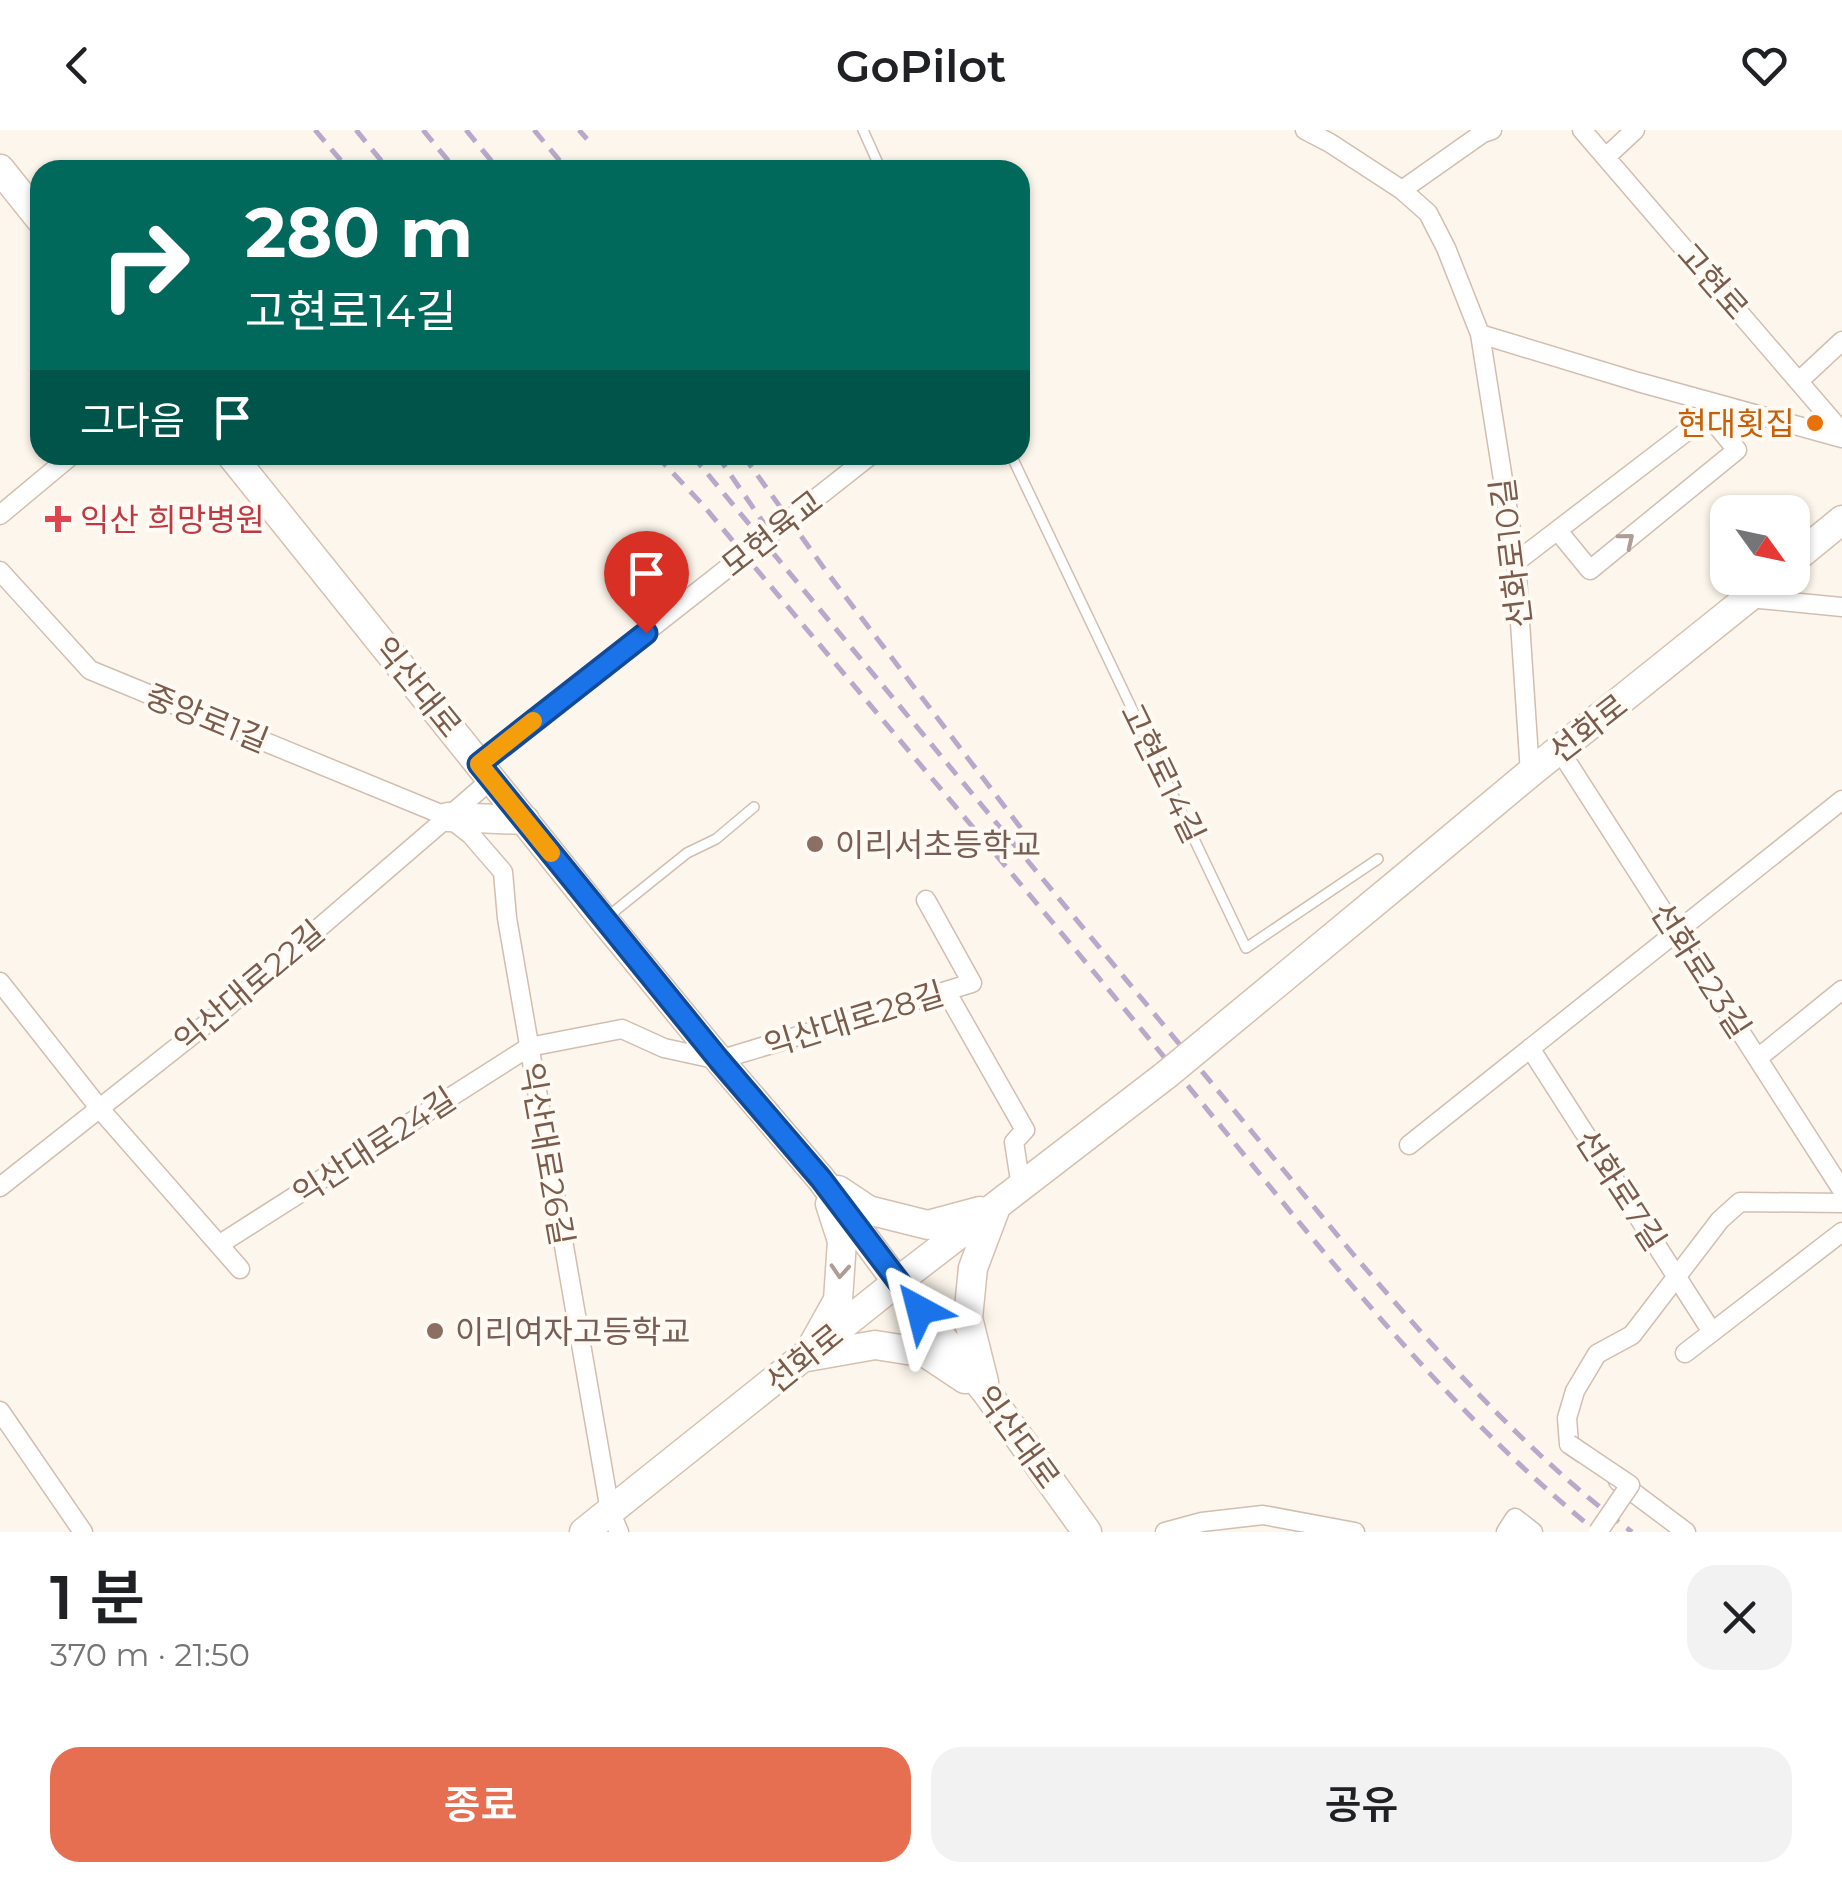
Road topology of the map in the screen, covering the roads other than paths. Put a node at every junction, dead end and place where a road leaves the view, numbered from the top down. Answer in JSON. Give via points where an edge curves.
{"nodes":[{"id":1,"x":863,"y":130,"type":"edge"},
{"id":2,"x":1305,"y":130,"type":"edge"},
{"id":3,"x":1492,"y":130,"type":"edge"},
{"id":4,"x":1582,"y":130,"type":"edge"},
{"id":5,"x":1634,"y":130,"type":"edge"},
{"id":6,"x":1332,"y":136,"type":"edge"},
{"id":7,"x":1606,"y":157,"type":"junction"},
{"id":8,"x":876,"y":160,"type":"edge"},
{"id":9,"x":0,"y":169,"type":"edge"},
{"id":10,"x":1402,"y":190,"type":"junction"},
{"id":11,"x":30,"y":206,"type":"edge"},
{"id":12,"x":1480,"y":334,"type":"junction"},
{"id":13,"x":1842,"y":341,"type":"edge"},
{"id":14,"x":1798,"y":380,"type":"junction"},
{"id":15,"x":1842,"y":435,"type":"edge"},
{"id":16,"x":60,"y":465,"type":"edge"},
{"id":17,"x":239,"y":465,"type":"edge"},
{"id":18,"x":858,"y":465,"type":"edge"},
{"id":19,"x":1016,"y":465,"type":"edge"},
{"id":20,"x":0,"y":515,"type":"edge"},
{"id":21,"x":1842,"y":520,"type":"edge"},
{"id":22,"x":1558,"y":531,"type":"junction"},
{"id":23,"x":1810,"y":546,"type":"edge"},
{"id":24,"x":1516,"y":562,"type":"junction"},
{"id":25,"x":0,"y":571,"type":"edge"},
{"id":26,"x":1753,"y":595,"type":"edge"},
{"id":27,"x":1749,"y":598,"type":"junction"},
{"id":28,"x":1842,"y":607,"type":"edge"},
{"id":29,"x":1560,"y":751,"type":"junction"},
{"id":30,"x":486,"y":771,"type":"junction"},
{"id":31,"x":1530,"y":773,"type":"junction"},
{"id":32,"x":1842,"y":800,"type":"edge"},
{"id":33,"x":754,"y":806,"type":"dead end"},
{"id":34,"x":448,"y":817,"type":"junction"},
{"id":35,"x":525,"y":820,"type":"junction"},
{"id":36,"x":1378,"y":859,"type":"dead end"},
{"id":37,"x":926,"y":900,"type":"dead end"},
{"id":38,"x":604,"y":920,"type":"junction"},
{"id":39,"x":1676,"y":932,"type":"junction"},
{"id":40,"x":0,"y":982,"type":"edge"},
{"id":41,"x":1842,"y":990,"type":"edge"},
{"id":42,"x":946,"y":991,"type":"junction"},
{"id":43,"x":528,"y":1048,"type":"junction"},
{"id":44,"x":1530,"y":1048,"type":"junction"},
{"id":45,"x":1758,"y":1058,"type":"junction"},
{"id":46,"x":719,"y":1060,"type":"junction"},
{"id":47,"x":100,"y":1109,"type":"junction"},
{"id":48,"x":1408,"y":1145,"type":"dead end"},
{"id":49,"x":821,"y":1179,"type":"junction"},
{"id":50,"x":1021,"y":1186,"type":"junction"},
{"id":51,"x":0,"y":1187,"type":"edge"},
{"id":52,"x":1842,"y":1190,"type":"edge"},
{"id":53,"x":1842,"y":1203,"type":"edge"},
{"id":54,"x":996,"y":1206,"type":"junction"},
{"id":55,"x":1842,"y":1232,"type":"edge"},
{"id":56,"x":220,"y":1244,"type":"junction"},
{"id":57,"x":240,"y":1269,"type":"dead end"},
{"id":58,"x":1677,"y":1277,"type":"junction"},
{"id":59,"x":897,"y":1282,"type":"junction"},
{"id":60,"x":1712,"y":1332,"type":"junction"},
{"id":61,"x":1685,"y":1353,"type":"dead end"},
{"id":62,"x":806,"y":1357,"type":"junction"},
{"id":63,"x":987,"y":1393,"type":"junction"},
{"id":64,"x":0,"y":1412,"type":"edge"},
{"id":65,"x":1570,"y":1444,"type":"junction"},
{"id":66,"x":614,"y":1522,"type":"edge"},
{"id":67,"x":1510,"y":1525,"type":"edge"},
{"id":68,"x":83,"y":1532,"type":"edge"},
{"id":69,"x":584,"y":1532,"type":"edge"},
{"id":70,"x":1088,"y":1532,"type":"edge"},
{"id":71,"x":1165,"y":1532,"type":"edge"},
{"id":72,"x":1355,"y":1532,"type":"edge"},
{"id":73,"x":1534,"y":1532,"type":"edge"},
{"id":74,"x":1598,"y":1532,"type":"edge"},
{"id":75,"x":1686,"y":1532,"type":"edge"}],
"edges":[{"from":1,"to":8,"type":"lane"},
{"from":2,"to":6,"type":"street","name":"선화로10길"},
{"from":3,"to":10,"type":"street"},
{"from":4,"to":7,"type":"street","name":"고현로"},
{"from":5,"to":7,"type":"street"},
{"from":6,"to":10,"type":"street","name":"선화로10길"},
{"from":7,"to":14,"type":"street","name":"고현로"},
{"from":9,"to":11,"type":"main road"},
{"from":10,"to":12,"type":"street","name":"선화로10길","via":[[1428,213]]},
{"from":12,"to":15,"type":"street"},
{"from":12,"to":24,"type":"street","name":"선화로10길"},
{"from":13,"to":14,"type":"street"},
{"from":14,"to":15,"type":"street","name":"고현로"},
{"from":16,"to":20,"type":"street"},
{"from":17,"to":30,"type":"main road","name":"익산대로"},
{"from":18,"to":30,"type":"street","name":"모현육교","bridge":true},
{"from":19,"to":36,"type":"lane","name":"고현로14길","via":[[1246,948]]},
{"from":21,"to":23,"type":"main road"},
{"from":22,"to":22,"type":"street","one_way":true,"via":[[1590,570],[1737,450],[1708,415]]},
{"from":22,"to":24,"type":"street"},
{"from":24,"to":31,"type":"street","name":"선화로10길"},
{"from":25,"to":34,"type":"street","name":"중앙로1길","via":[[90,670]]},
{"from":26,"to":27,"type":"main road","name":"선화로"},
{"from":27,"to":28,"type":"street"},
{"from":27,"to":29,"type":"main road","name":"선화로"},
{"from":29,"to":31,"type":"main road","name":"선화로"},
{"from":29,"to":39,"type":"street","name":"선화로23길"},
{"from":30,"to":34,"type":"street","name":"익산대로22길"},
{"from":30,"to":35,"type":"main road","name":"익산대로"},
{"from":31,"to":50,"type":"main road","name":"선화로","bridge":true,"via":[[1166,1075]]},
{"from":32,"to":39,"type":"street"},
{"from":33,"to":38,"type":"lane"},
{"from":34,"to":35,"type":"main road"},
{"from":34,"to":43,"type":"street","name":"익산대로26길","via":[[503,872]]},
{"from":34,"to":47,"type":"street","name":"익산대로22길"},
{"from":35,"to":38,"type":"main road","name":"익산대로"},
{"from":37,"to":42,"type":"street","name":"익산대로28길","via":[[972,983]]},
{"from":38,"to":46,"type":"main road","name":"익산대로"},
{"from":39,"to":44,"type":"street"},
{"from":39,"to":45,"type":"street","name":"선화로23길"},
{"from":40,"to":47,"type":"street"},
{"from":41,"to":45,"type":"street"},
{"from":42,"to":46,"type":"street","name":"익산대로28길"},
{"from":42,"to":50,"type":"street","via":[[1025,1130],[1014,1142]]},
{"from":43,"to":46,"type":"street","name":"익산대로28길","via":[[622,1029],[664,1048]]},
{"from":43,"to":56,"type":"street","name":"익산대로24길"},
{"from":43,"to":66,"type":"street","name":"익산대로26길"},
{"from":44,"to":48,"type":"street"},
{"from":44,"to":58,"type":"street","name":"선화로7길"},
{"from":45,"to":52,"type":"street","name":"선화로23길"},
{"from":46,"to":49,"type":"main road","name":"익산대로"},
{"from":47,"to":51,"type":"street","name":"익산대로22길"},
{"from":47,"to":56,"type":"street"},
{"from":49,"to":54,"type":"main road","via":[[868,1210],[928,1225]]},
{"from":49,"to":59,"type":"main road","name":"익산대로"},
{"from":49,"to":62,"type":"main road","one_way":true,"via":[[842,1240],[838,1300]]},
{"from":50,"to":54,"type":"main road","name":"선화로"},
{"from":53,"to":58,"type":"street","via":[[1740,1202]]},
{"from":54,"to":59,"type":"main road","name":"선화로"},
{"from":54,"to":63,"type":"main road","via":[[973,1268],[968,1318]]},
{"from":55,"to":60,"type":"street"},
{"from":56,"to":57,"type":"street"},
{"from":58,"to":60,"type":"street","name":"선화로7길"},
{"from":58,"to":65,"type":"street","via":[[1632,1335],[1597,1354],[1566,1418]]},
{"from":59,"to":62,"type":"main road","name":"선화로"},
{"from":59,"to":63,"type":"main road","name":"익산대로"},
{"from":60,"to":61,"type":"street"},
{"from":62,"to":63,"type":"main road","via":[[874,1345],[926,1352]]},
{"from":62,"to":66,"type":"main road","name":"선화로"},
{"from":63,"to":70,"type":"main road","name":"익산대로"},
{"from":64,"to":68,"type":"street"},
{"from":65,"to":74,"type":"street","bridge":true,"via":[[1630,1485]]},
{"from":65,"to":75,"type":"street"},
{"from":66,"to":69,"type":"main road","name":"선화로"},
{"from":67,"to":73,"type":"street"},
{"from":71,"to":72,"type":"street","via":[[1263,1515]]}]}
